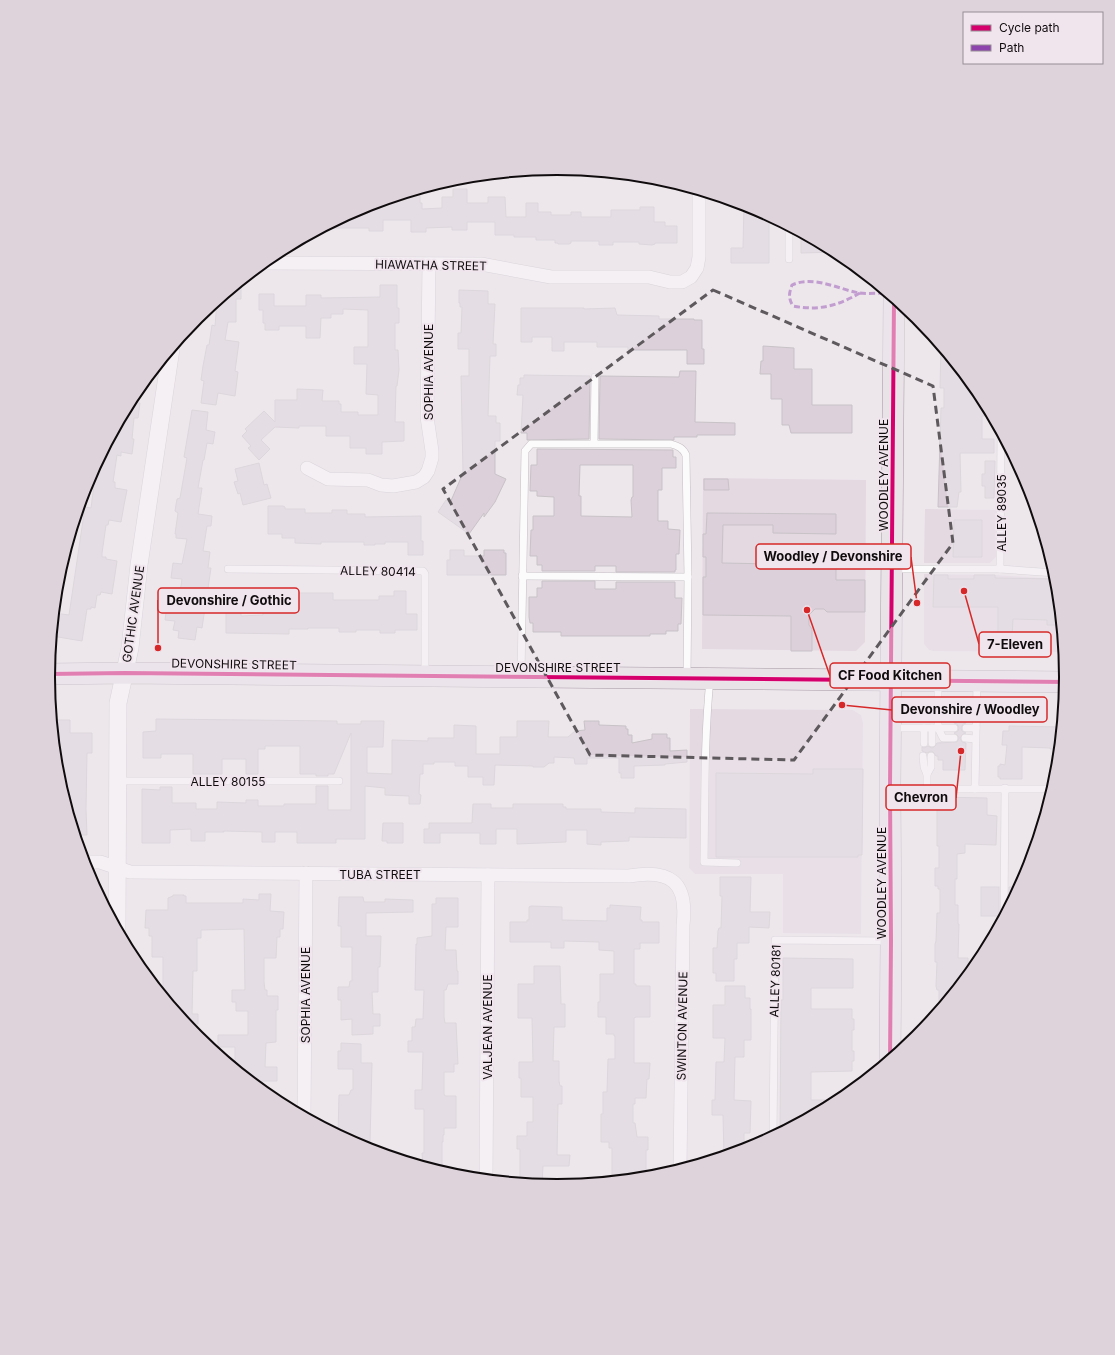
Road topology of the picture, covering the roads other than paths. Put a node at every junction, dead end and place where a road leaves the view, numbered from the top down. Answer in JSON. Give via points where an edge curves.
{"nodes":[{"id":1,"x":699,"y":196,"type":"edge"},
{"id":2,"x":789,"y":232,"type":"edge"},
{"id":3,"x":789,"y":259,"type":"dead end"},
{"id":4,"x":275,"y":262,"type":"edge"},
{"id":5,"x":429,"y":264,"type":"junction"},
{"id":6,"x":894,"y":305,"type":"edge"},
{"id":7,"x":170,"y":359,"type":"edge"},
{"id":8,"x":595,"y":377,"type":"dead end"},
{"id":9,"x":1001,"y":441,"type":"edge"},
{"id":10,"x":594,"y":443,"type":"junction"},
{"id":11,"x":307,"y":468,"type":"dead end"},
{"id":12,"x":228,"y":569,"type":"dead end"},
{"id":13,"x":892,"y":569,"type":"junction"},
{"id":14,"x":1000,"y":569,"type":"junction"},
{"id":15,"x":1049,"y":572,"type":"edge"},
{"id":16,"x":522,"y":576,"type":"junction"},
{"id":17,"x":688,"y":576,"type":"junction"},
{"id":18,"x":125,"y":673,"type":"junction"},
{"id":19,"x":55,"y":674,"type":"edge"},
{"id":20,"x":425,"y":676,"type":"junction"},
{"id":21,"x":521,"y":677,"type":"junction"},
{"id":22,"x":687,"y":678,"type":"junction"},
{"id":23,"x":710,"y":678,"type":"junction"},
{"id":24,"x":891,"y":680,"type":"junction"},
{"id":25,"x":938,"y":681,"type":"junction"},
{"id":26,"x":977,"y":681,"type":"junction"},
{"id":27,"x":1060,"y":682,"type":"edge"},
{"id":28,"x":938,"y":716,"type":"junction"},
{"id":29,"x":954,"y":716,"type":"dead end"},
{"id":30,"x":966,"y":716,"type":"dead end"},
{"id":31,"x":976,"y":716,"type":"junction"},
{"id":32,"x":891,"y":728,"type":"junction"},
{"id":33,"x":924,"y":728,"type":"junction"},
{"id":34,"x":935,"y":728,"type":"junction"},
{"id":35,"x":954,"y":728,"type":"dead end"},
{"id":36,"x":966,"y":728,"type":"dead end"},
{"id":37,"x":976,"y":728,"type":"junction"},
{"id":38,"x":954,"y":738,"type":"dead end"},
{"id":39,"x":965,"y":738,"type":"dead end"},
{"id":40,"x":976,"y":739,"type":"junction"},
{"id":41,"x":924,"y":743,"type":"dead end"},
{"id":42,"x":932,"y":743,"type":"dead end"},
{"id":43,"x":923,"y":756,"type":"dead end"},
{"id":44,"x":931,"y":756,"type":"dead end"},
{"id":45,"x":927,"y":774,"type":"junction"},
{"id":46,"x":118,"y":781,"type":"junction"},
{"id":47,"x":339,"y":781,"type":"dead end"},
{"id":48,"x":1005,"y":788,"type":"junction"},
{"id":49,"x":890,"y":789,"type":"junction"},
{"id":50,"x":927,"y":789,"type":"junction"},
{"id":51,"x":975,"y":789,"type":"junction"},
{"id":52,"x":1047,"y":789,"type":"edge"},
{"id":53,"x":90,"y":862,"type":"edge"},
{"id":54,"x":737,"y":862,"type":"dead end"},
{"id":55,"x":116,"y":868,"type":"junction"},
{"id":56,"x":306,"y":874,"type":"junction"},
{"id":57,"x":488,"y":875,"type":"junction"},
{"id":58,"x":676,"y":884,"type":"joint"},
{"id":59,"x":1004,"y":908,"type":"edge"},
{"id":60,"x":117,"y":919,"type":"edge"},
{"id":61,"x":891,"y":941,"type":"junction"},
{"id":62,"x":890,"y":1054,"type":"edge"},
{"id":63,"x":304,"y":1112,"type":"edge"},
{"id":64,"x":772,"y":1132,"type":"edge"},
{"id":65,"x":680,"y":1165,"type":"edge"},
{"id":66,"x":486,"y":1175,"type":"edge"}],
"edges":[{"from":1,"to":5,"type":"street","name":"HIAWATHA STREET","via":[[699,258],[697,268],[691,277],[682,282],[649,278],[551,278],[481,264]]},
{"from":2,"to":3,"type":"lane"},
{"from":4,"to":5,"type":"street","name":"HIAWATHA STREET"},
{"from":5,"to":11,"type":"street","name":"SOPHIA AVENUE","via":[[427,417],[432,458],[428,471],[416,482],[381,485],[368,480],[328,479]]},
{"from":6,"to":13,"type":"main road","name":"WOODLEY AVENUE"},
{"from":7,"to":18,"type":"street","name":"GOTHIC AVENUE"},
{"from":8,"to":10,"type":"lane"},
{"from":9,"to":14,"type":"lane","name":"ALLEY 89035"},
{"from":10,"to":16,"type":"lane","via":[[531,444],[525,451]]},
{"from":10,"to":17,"type":"lane","via":[[671,444],[684,450],[687,461]]},
{"from":12,"to":20,"type":"lane","name":"ALLEY 80414","via":[[422,571],[425,574]]},
{"from":13,"to":14,"type":"lane"},
{"from":13,"to":24,"type":"main road","name":"WOODLEY AVENUE"},
{"from":14,"to":15,"type":"lane"},
{"from":16,"to":17,"type":"lane"},
{"from":16,"to":21,"type":"lane"},
{"from":17,"to":22,"type":"lane"},
{"from":18,"to":19,"type":"main road","name":"DEVONSHIRE STREET"},
{"from":18,"to":20,"type":"main road","name":"DEVONSHIRE STREET"},
{"from":18,"to":46,"type":"street","name":"GOTHIC AVENUE","via":[[118,703]]},
{"from":20,"to":21,"type":"main road","name":"DEVONSHIRE STREET"},
{"from":21,"to":22,"type":"main road","name":"DEVONSHIRE STREET"},
{"from":22,"to":23,"type":"main road","name":"DEVONSHIRE STREET"},
{"from":23,"to":24,"type":"main road","name":"DEVONSHIRE STREET"},
{"from":23,"to":54,"type":"lane","via":[[705,760],[704,862]]},
{"from":24,"to":25,"type":"main road","name":"DEVONSHIRE STREET"},
{"from":24,"to":32,"type":"main road","name":"WOODLEY AVENUE"},
{"from":25,"to":26,"type":"main road","name":"DEVONSHIRE STREET"},
{"from":25,"to":28,"type":"lane"},
{"from":26,"to":27,"type":"main road","name":"DEVONSHIRE STREET"},
{"from":26,"to":31,"type":"lane"},
{"from":28,"to":29,"type":"lane"},
{"from":28,"to":34,"type":"lane"},
{"from":30,"to":31,"type":"lane"},
{"from":31,"to":37,"type":"lane"},
{"from":32,"to":33,"type":"lane"},
{"from":32,"to":49,"type":"main road","name":"WOODLEY AVENUE"},
{"from":33,"to":34,"type":"lane"},
{"from":33,"to":41,"type":"lane"},
{"from":34,"to":35,"type":"lane"},
{"from":34,"to":38,"type":"lane","via":[[944,738]]},
{"from":34,"to":42,"type":"lane"},
{"from":36,"to":37,"type":"lane"},
{"from":37,"to":40,"type":"lane"},
{"from":39,"to":40,"type":"lane"},
{"from":40,"to":51,"type":"lane"},
{"from":43,"to":45,"type":"lane"},
{"from":44,"to":45,"type":"lane","via":[[931,767]]},
{"from":45,"to":50,"type":"lane"},
{"from":46,"to":47,"type":"lane","name":"ALLEY 80155"},
{"from":46,"to":55,"type":"street","name":"GOTHIC AVENUE"},
{"from":48,"to":51,"type":"lane"},
{"from":48,"to":52,"type":"lane"},
{"from":48,"to":59,"type":"lane"},
{"from":49,"to":50,"type":"lane"},
{"from":49,"to":61,"type":"main road","name":"WOODLEY AVENUE"},
{"from":50,"to":51,"type":"lane"},
{"from":53,"to":55,"type":"street","name":"TUBA STREET","via":[[100,862]]},
{"from":55,"to":56,"type":"street","name":"TUBA STREET","via":[[130,872]]},
{"from":55,"to":60,"type":"street","name":"GOTHIC AVENUE"},
{"from":56,"to":57,"type":"street","name":"TUBA STREET"},
{"from":56,"to":63,"type":"street","name":"SOPHIA AVENUE"},
{"from":57,"to":58,"type":"street","name":"TUBA STREET","via":[[640,874],[668,878]]},
{"from":57,"to":66,"type":"street","name":"VALJEAN AVENUE"},
{"from":58,"to":65,"type":"street","name":"SWINTON AVENUE","via":[[683,899],[684,911]]},
{"from":61,"to":62,"type":"main road","name":"WOODLEY AVENUE"},
{"from":61,"to":64,"type":"lane","name":"ALLEY 80181","via":[[775,940]]}]}
